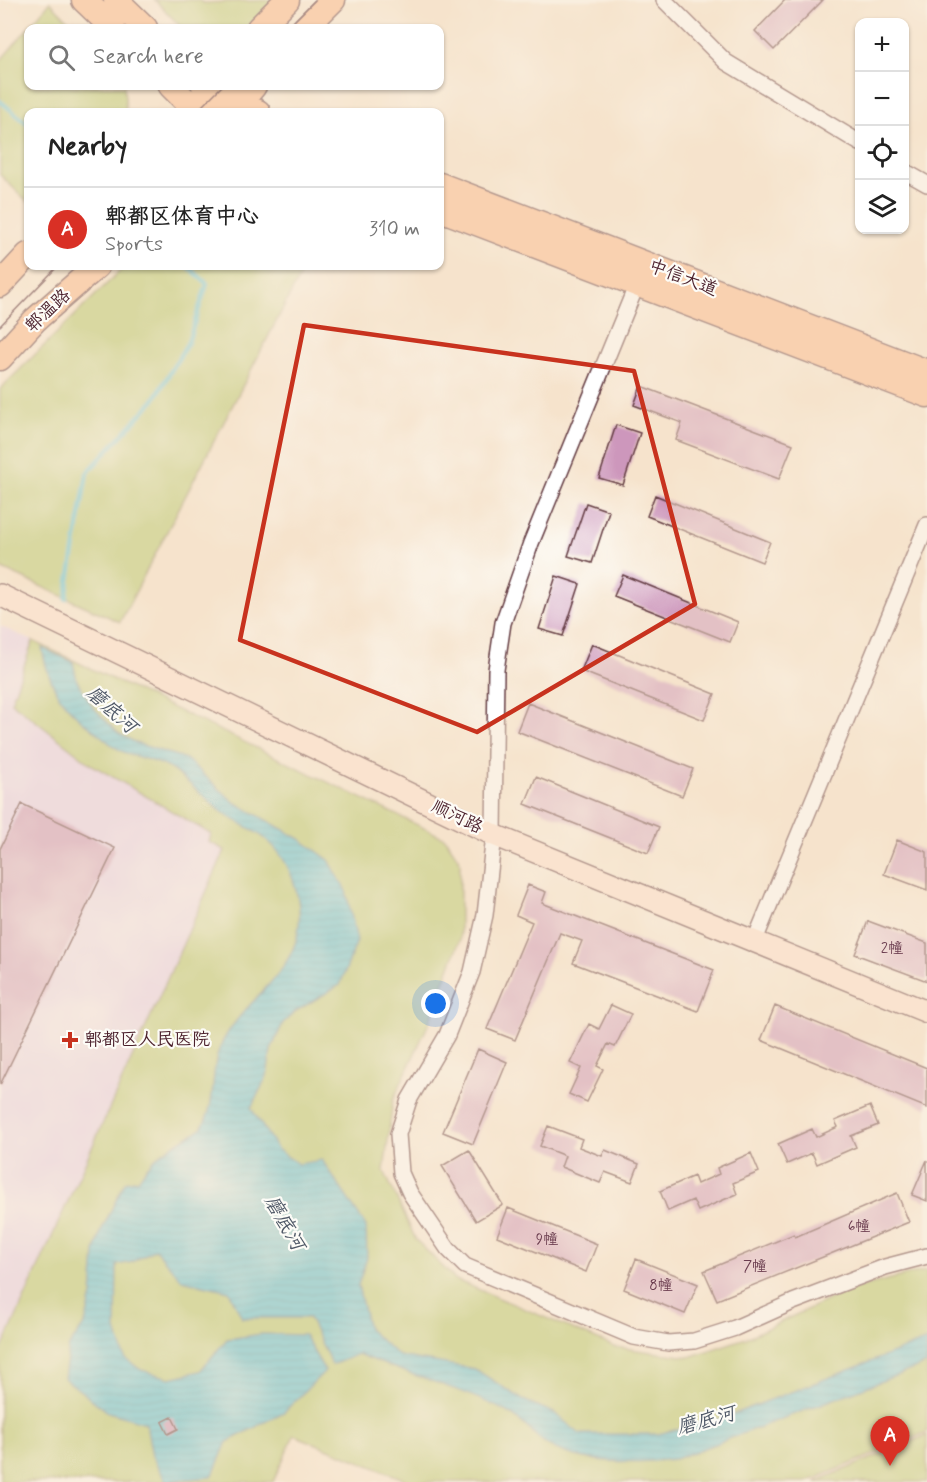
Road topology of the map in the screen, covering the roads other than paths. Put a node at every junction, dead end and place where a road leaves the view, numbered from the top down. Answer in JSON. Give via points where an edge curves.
{"nodes":[{"id":1,"x":84,"y":0,"type":"edge"},
{"id":2,"x":116,"y":0,"type":"edge"},
{"id":3,"x":287,"y":0,"type":"edge"},
{"id":4,"x":333,"y":0,"type":"edge"},
{"id":5,"x":664,"y":0,"type":"edge"},
{"id":6,"x":109,"y":24,"type":"edge"},
{"id":7,"x":141,"y":24,"type":"edge"},
{"id":8,"x":263,"y":24,"type":"edge"},
{"id":9,"x":309,"y":24,"type":"edge"},
{"id":10,"x":214,"y":90,"type":"edge"},
{"id":11,"x":181,"y":96,"type":"edge"},
{"id":12,"x":246,"y":103,"type":"edge"},
{"id":13,"x":203,"y":108,"type":"edge"},
{"id":14,"x":855,"y":140,"type":"edge"},
{"id":15,"x":909,"y":174,"type":"edge"},
{"id":16,"x":927,"y":184,"type":"edge"},
{"id":17,"x":444,"y":187,"type":"edge"},
{"id":18,"x":444,"y":211,"type":"edge"},
{"id":19,"x":24,"y":259,"type":"edge"},
{"id":20,"x":92,"y":270,"type":"edge"},
{"id":21,"x":636,"y":284,"type":"junction"},
{"id":22,"x":0,"y":285,"type":"edge"},
{"id":23,"x":0,"y":358,"type":"edge"},
{"id":24,"x":927,"y":372,"type":"edge"},
{"id":25,"x":927,"y":395,"type":"edge"},
{"id":26,"x":927,"y":525,"type":"edge"},
{"id":27,"x":0,"y":595,"type":"edge"},
{"id":28,"x":494,"y":835,"type":"junction"},
{"id":29,"x":755,"y":940,"type":"junction"},
{"id":30,"x":927,"y":1012,"type":"edge"},
{"id":31,"x":927,"y":1256,"type":"edge"}],
"edges":[{"from":1,"to":6,"type":"main road"},
{"from":2,"to":7,"type":"main road"},
{"from":3,"to":8,"type":"main road"},
{"from":4,"to":9,"type":"main road"},
{"from":5,"to":14,"type":"street","via":[[726,62]]},
{"from":10,"to":12,"type":"main road"},
{"from":11,"to":13,"type":"main road"},
{"from":15,"to":16,"type":"street"},
{"from":17,"to":24,"type":"main road","name":"中信大道"},
{"from":18,"to":21,"type":"main road","name":"中信大道"},
{"from":19,"to":22,"type":"main road"},
{"from":20,"to":23,"type":"main road","name":"郫温路","via":[[35,320]]},
{"from":21,"to":25,"type":"main road","name":"中信大道"},
{"from":21,"to":28,"type":"street","via":[[531,543],[503,623],[496,670]]},
{"from":26,"to":29,"type":"street"},
{"from":27,"to":28,"type":"street","name":"顺河路"},
{"from":28,"to":29,"type":"street","name":"顺河路"},
{"from":28,"to":31,"type":"street","via":[[485,915],[472,972],[447,1035],[409,1100],[398,1134],[401,1173],[410,1193],[448,1249],[465,1266],[634,1337],[668,1343],[694,1341],[735,1328],[885,1267]]},
{"from":29,"to":30,"type":"street","name":"顺河路"}]}
